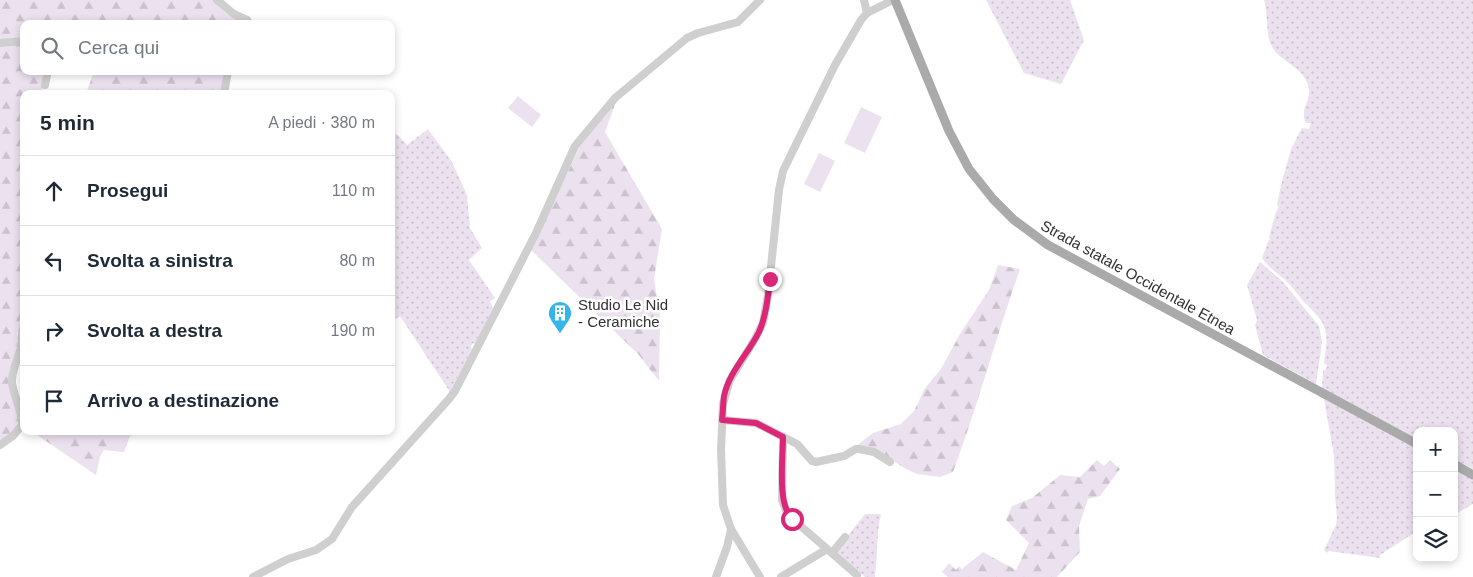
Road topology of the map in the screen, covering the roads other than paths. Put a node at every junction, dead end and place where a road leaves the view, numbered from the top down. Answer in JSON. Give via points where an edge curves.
{"nodes":[{"id":1,"x":216,"y":0,"type":"edge"},
{"id":2,"x":760,"y":0,"type":"edge"},
{"id":3,"x":864,"y":0,"type":"edge"},
{"id":4,"x":895,"y":1,"type":"edge"},
{"id":5,"x":867,"y":13,"type":"junction"},
{"id":6,"x":247,"y":20,"type":"edge"},
{"id":7,"x":20,"y":40,"type":"edge"},
{"id":8,"x":0,"y":43,"type":"edge"},
{"id":9,"x":47,"y":75,"type":"edge"},
{"id":10,"x":227,"y":75,"type":"edge"},
{"id":11,"x":45,"y":85,"type":"dead end"},
{"id":12,"x":225,"y":90,"type":"edge"},
{"id":13,"x":20,"y":348,"type":"edge"},
{"id":14,"x":20,"y":413,"type":"edge"},
{"id":15,"x":722,"y":420,"type":"junction"},
{"id":16,"x":20,"y":427,"type":"edge"},
{"id":17,"x":783,"y":437,"type":"junction"},
{"id":18,"x":1413,"y":442,"type":"edge"},
{"id":19,"x":0,"y":446,"type":"edge"},
{"id":20,"x":890,"y":462,"type":"dead end"},
{"id":21,"x":1458,"y":466,"type":"edge"},
{"id":22,"x":1473,"y":474,"type":"edge"},
{"id":23,"x":731,"y":529,"type":"junction"},
{"id":24,"x":845,"y":537,"type":"dead end"},
{"id":25,"x":829,"y":551,"type":"junction"},
{"id":26,"x":857,"y":575,"type":"dead end"},
{"id":27,"x":253,"y":577,"type":"edge"},
{"id":28,"x":716,"y":577,"type":"edge"},
{"id":29,"x":760,"y":577,"type":"edge"},
{"id":30,"x":781,"y":577,"type":"edge"}],
"edges":[{"from":1,"to":6,"type":"street"},
{"from":2,"to":27,"type":"street","via":[[738,22],[687,38],[603,111],[575,146],[536,233],[452,395],[352,507],[332,540]]},
{"from":3,"to":5,"type":"street"},
{"from":4,"to":5,"type":"street"},
{"from":4,"to":18,"type":"main road","name":"Strada statale Occidentale Etnea","via":[[960,154],[985,190],[1014,220],[1048,245]]},
{"from":5,"to":15,"type":"street","via":[[835,65],[780,180],[763,323],[727,387]]},
{"from":7,"to":8,"type":"street"},
{"from":9,"to":11,"type":"street"},
{"from":10,"to":12,"type":"street"},
{"from":13,"to":14,"type":"street","via":[[12,382]]},
{"from":15,"to":17,"type":"street","via":[[756,423]]},
{"from":15,"to":23,"type":"street","via":[[722,492]]},
{"from":16,"to":19,"type":"street"},
{"from":17,"to":20,"type":"street","via":[[797,444],[816,462],[844,456],[856,449],[874,452]]},
{"from":17,"to":25,"type":"street","via":[[783,504],[788,515]]},
{"from":21,"to":22,"type":"main road"},
{"from":23,"to":28,"type":"street"},
{"from":23,"to":29,"type":"street"},
{"from":24,"to":25,"type":"street"},
{"from":25,"to":26,"type":"street"},
{"from":25,"to":30,"type":"street"}]}
